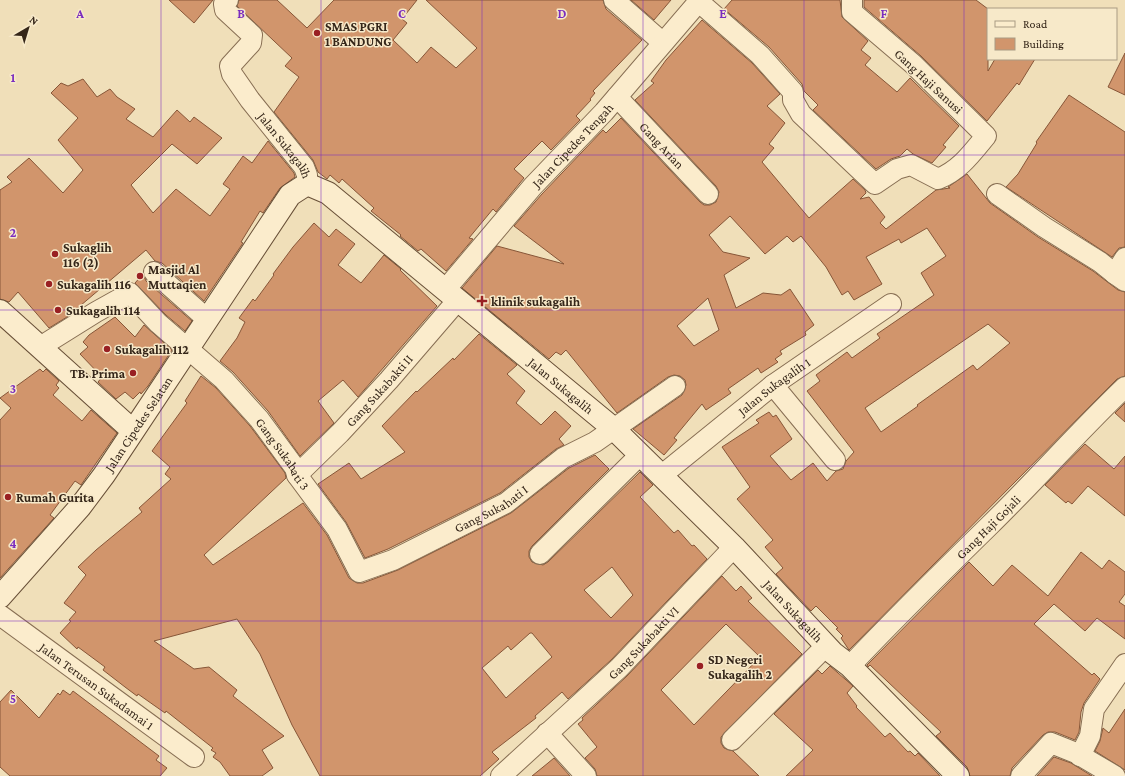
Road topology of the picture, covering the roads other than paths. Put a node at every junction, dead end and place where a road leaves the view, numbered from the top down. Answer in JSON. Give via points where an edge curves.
{"nodes":[{"id":1,"x":228,"y":0,"type":"edge"},
{"id":2,"x":614,"y":0,"type":"edge"},
{"id":3,"x":852,"y":0,"type":"edge"},
{"id":4,"x":700,"y":1,"type":"edge"},
{"id":5,"x":662,"y":42,"type":"junction"},
{"id":6,"x":617,"y":97,"type":"junction"},
{"id":7,"x":307,"y":184,"type":"junction"},
{"id":8,"x":708,"y":194,"type":"dead end"},
{"id":9,"x":997,"y":194,"type":"dead end"},
{"id":10,"x":1122,"y":271,"type":"edge"},
{"id":11,"x":154,"y":272,"type":"dead end"},
{"id":12,"x":451,"y":295,"type":"junction"},
{"id":13,"x":891,"y":304,"type":"dead end"},
{"id":14,"x":0,"y":311,"type":"edge"},
{"id":15,"x":207,"y":319,"type":"junction"},
{"id":16,"x":40,"y":347,"type":"junction"},
{"id":17,"x":188,"y":348,"type":"junction"},
{"id":18,"x":773,"y":385,"type":"junction"},
{"id":19,"x":675,"y":386,"type":"dead end"},
{"id":20,"x":1125,"y":387,"type":"edge"},
{"id":21,"x":614,"y":429,"type":"junction"},
{"id":22,"x":132,"y":430,"type":"junction"},
{"id":23,"x":640,"y":455,"type":"junction"},
{"id":24,"x":835,"y":460,"type":"dead end"},
{"id":25,"x":297,"y":475,"type":"junction"},
{"id":26,"x":662,"y":475,"type":"junction"},
{"id":27,"x":734,"y":547,"type":"junction"},
{"id":28,"x":540,"y":554,"type":"dead end"},
{"id":29,"x":360,"y":572,"type":"joint"},
{"id":30,"x":0,"y":597,"type":"edge"},
{"id":31,"x":0,"y":616,"type":"edge"},
{"id":32,"x":826,"y":646,"type":"junction"},
{"id":33,"x":1125,"y":664,"type":"edge"},
{"id":34,"x":850,"y":666,"type":"junction"},
{"id":35,"x":547,"y":733,"type":"junction"},
{"id":36,"x":732,"y":740,"type":"dead end"},
{"id":37,"x":1080,"y":756,"type":"junction"},
{"id":38,"x":194,"y":757,"type":"dead end"},
{"id":39,"x":501,"y":776,"type":"edge"},
{"id":40,"x":586,"y":776,"type":"edge"},
{"id":41,"x":958,"y":776,"type":"edge"},
{"id":42,"x":1022,"y":776,"type":"edge"},
{"id":43,"x":1115,"y":776,"type":"edge"}],
"edges":[{"from":1,"to":7,"type":"street","name":"Jalan Sukagalih","via":[[224,4],[225,10],[252,35],[251,43],[230,66],[232,74],[304,167]]},
{"from":2,"to":5,"type":"street"},
{"from":3,"to":4,"type":"street","name":"Gang Haji Sanusi","via":[[852,12],[913,64],[986,136],[963,165],[951,174],[938,179],[911,165],[897,169],[875,184],[801,114],[793,100],[793,92],[760,55]]},
{"from":4,"to":5,"type":"street","name":"Jalan Cipedes Tengah"},
{"from":5,"to":6,"type":"street","name":"Jalan Cipedes Tengah"},
{"from":6,"to":8,"type":"street","name":"Gang Arian"},
{"from":6,"to":12,"type":"street","name":"Jalan Cipedes Tengah","via":[[533,186]]},
{"from":7,"to":12,"type":"street","name":"Jalan Sukagalih","via":[[328,193]]},
{"from":7,"to":15,"type":"street","name":"Jalan Cipedes Selatan","via":[[290,195]]},
{"from":9,"to":10,"type":"street","via":[[1100,262]]},
{"from":11,"to":15,"type":"street"},
{"from":12,"to":21,"type":"street","name":"Jalan Sukagalih"},
{"from":12,"to":25,"type":"street","name":"Gang Sukabakti II","via":[[389,380]]},
{"from":13,"to":18,"type":"street","name":"Jalan Sukagalih 1"},
{"from":14,"to":16,"type":"street"},
{"from":15,"to":17,"type":"street","name":"Jalan Cipedes Selatan"},
{"from":16,"to":17,"type":"street","name":"Gang Sukahati 3","via":[[130,293],[158,323]]},
{"from":16,"to":22,"type":"street"},
{"from":17,"to":22,"type":"street","name":"Jalan Cipedes Selatan"},
{"from":17,"to":25,"type":"street","name":"Gang Sukahati 3","via":[[224,380],[259,419],[295,468]]},
{"from":18,"to":24,"type":"street"},
{"from":18,"to":26,"type":"street","name":"Jalan Sukagalih 1"},
{"from":19,"to":21,"type":"street","name":"Gang Sukahati I"},
{"from":20,"to":34,"type":"street","name":"Gang Haji Gojali"},
{"from":21,"to":23,"type":"street","name":"Jalan Sukagalih"},
{"from":21,"to":29,"type":"street","name":"Gang Sukahati I","via":[[584,449],[563,458],[506,504],[392,560]]},
{"from":22,"to":30,"type":"street","name":"Jalan Cipedes Selatan","via":[[104,476],[80,507]]},
{"from":23,"to":26,"type":"street","name":"Jalan Sukagalih"},
{"from":23,"to":28,"type":"street"},
{"from":25,"to":29,"type":"street","name":"Gang Sukahati 3","via":[[337,529]]},
{"from":26,"to":27,"type":"street","name":"Jalan Sukagalih"},
{"from":27,"to":32,"type":"street","name":"Jalan Sukagalih"},
{"from":27,"to":35,"type":"street","name":"Gang Sukabakti VI","via":[[619,668]]},
{"from":31,"to":38,"type":"street","name":"Jalan Terusan Sukadamai 1"},
{"from":32,"to":34,"type":"street","name":"Jalan Sukagalih"},
{"from":32,"to":36,"type":"street"},
{"from":33,"to":37,"type":"street","via":[[1094,709],[1090,736]]},
{"from":34,"to":41,"type":"street","name":"Jalan Sukagalih"},
{"from":35,"to":39,"type":"street","name":"Gang Sukabakti VI"},
{"from":35,"to":40,"type":"street"},
{"from":37,"to":42,"type":"street","via":[[1051,742]]},
{"from":37,"to":43,"type":"street"}]}
